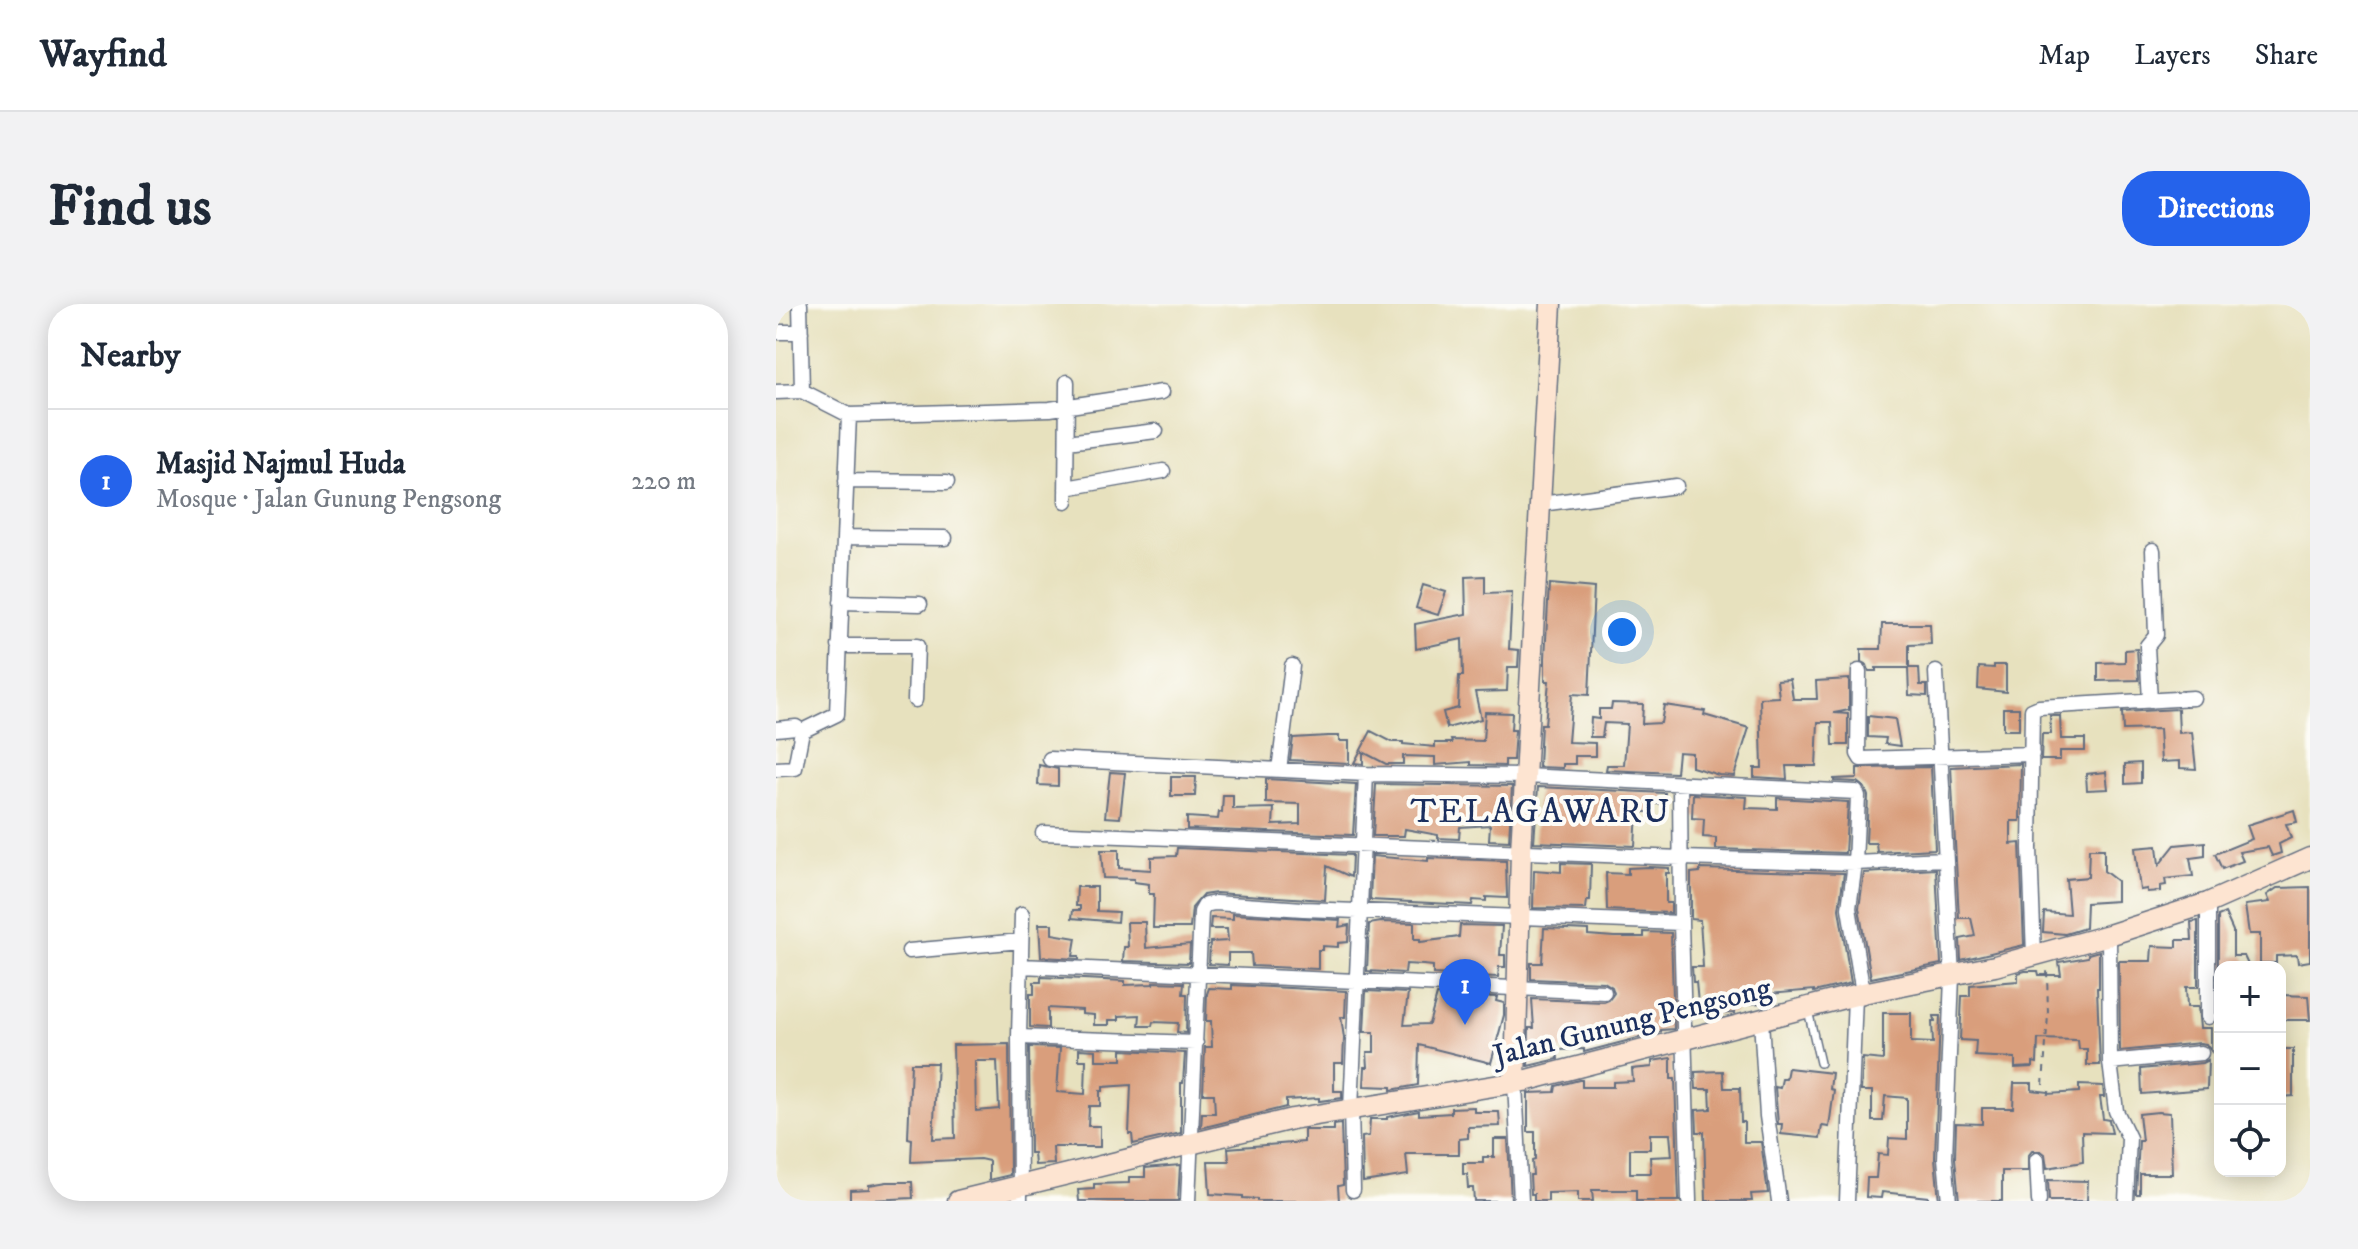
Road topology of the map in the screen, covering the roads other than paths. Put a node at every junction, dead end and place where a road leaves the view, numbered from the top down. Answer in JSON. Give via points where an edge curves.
{"nodes":[{"id":1,"x":800,"y":304,"type":"edge"},
{"id":2,"x":1551,"y":304,"type":"edge"},
{"id":3,"x":776,"y":332,"type":"edge"},
{"id":4,"x":801,"y":332,"type":"junction"},
{"id":5,"x":1067,"y":382,"type":"dead end"},
{"id":6,"x":802,"y":391,"type":"junction"},
{"id":7,"x":776,"y":392,"type":"edge"},
{"id":8,"x":1162,"y":392,"type":"dead end"},
{"id":9,"x":1067,"y":406,"type":"junction"},
{"id":10,"x":849,"y":415,"type":"junction"},
{"id":11,"x":1156,"y":431,"type":"dead end"},
{"id":12,"x":1067,"y":442,"type":"junction"},
{"id":13,"x":1163,"y":471,"type":"dead end"},
{"id":14,"x":846,"y":481,"type":"junction"},
{"id":15,"x":947,"y":482,"type":"dead end"},
{"id":16,"x":1676,"y":486,"type":"dead end"},
{"id":17,"x":1541,"y":504,"type":"junction"},
{"id":18,"x":844,"y":537,"type":"junction"},
{"id":19,"x":945,"y":538,"type":"dead end"},
{"id":20,"x":2153,"y":550,"type":"dead end"},
{"id":21,"x":841,"y":602,"type":"junction"},
{"id":22,"x":920,"y":604,"type":"dead end"},
{"id":23,"x":839,"y":646,"type":"junction"},
{"id":24,"x":1292,"y":666,"type":"dead end"},
{"id":25,"x":1859,"y":671,"type":"dead end"},
{"id":26,"x":1936,"y":672,"type":"dead end"},
{"id":27,"x":2193,"y":698,"type":"dead end"},
{"id":28,"x":915,"y":700,"type":"dead end"},
{"id":29,"x":2150,"y":701,"type":"junction"},
{"id":30,"x":776,"y":729,"type":"edge"},
{"id":31,"x":802,"y":731,"type":"junction"},
{"id":32,"x":2032,"y":754,"type":"junction"},
{"id":33,"x":1941,"y":757,"type":"junction"},
{"id":34,"x":1050,"y":759,"type":"dead end"},
{"id":35,"x":776,"y":769,"type":"edge"},
{"id":36,"x":1279,"y":770,"type":"junction"},
{"id":37,"x":1366,"y":774,"type":"junction"},
{"id":38,"x":1525,"y":776,"type":"junction"},
{"id":39,"x":1680,"y":784,"type":"junction"},
{"id":40,"x":1043,"y":833,"type":"dead end"},
{"id":41,"x":1363,"y":844,"type":"junction"},
{"id":42,"x":1521,"y":851,"type":"junction"},
{"id":43,"x":1681,"y":858,"type":"junction"},
{"id":44,"x":2310,"y":858,"type":"edge"},
{"id":45,"x":1945,"y":859,"type":"junction"},
{"id":46,"x":1855,"y":863,"type":"junction"},
{"id":47,"x":2208,"y":903,"type":"junction"},
{"id":48,"x":1358,"y":911,"type":"junction"},
{"id":49,"x":1022,"y":914,"type":"dead end"},
{"id":50,"x":1519,"y":918,"type":"junction"},
{"id":51,"x":1681,"y":923,"type":"junction"},
{"id":52,"x":2109,"y":935,"type":"junction"},
{"id":53,"x":1021,"y":941,"type":"junction"},
{"id":54,"x":909,"y":951,"type":"dead end"},
{"id":55,"x":2040,"y":954,"type":"junction"},
{"id":56,"x":1021,"y":966,"type":"junction"},
{"id":57,"x":1198,"y":973,"type":"junction"},
{"id":58,"x":1952,"y":976,"type":"junction"},
{"id":59,"x":1355,"y":980,"type":"junction"},
{"id":60,"x":1518,"y":989,"type":"junction"},
{"id":61,"x":1604,"y":992,"type":"dead end"},
{"id":62,"x":1859,"y":994,"type":"junction"},
{"id":63,"x":1808,"y":1008,"type":"junction"},
{"id":64,"x":2208,"y":1017,"type":"dead end"},
{"id":65,"x":1761,"y":1020,"type":"junction"},
{"id":66,"x":1019,"y":1037,"type":"junction"},
{"id":67,"x":1684,"y":1040,"type":"junction"},
{"id":68,"x":1196,"y":1043,"type":"junction"},
{"id":69,"x":2201,"y":1053,"type":"dead end"},
{"id":70,"x":2110,"y":1062,"type":"junction"},
{"id":71,"x":1820,"y":1063,"type":"dead end"},
{"id":72,"x":1515,"y":1083,"type":"junction"},
{"id":73,"x":1351,"y":1109,"type":"junction"},
{"id":74,"x":1190,"y":1142,"type":"junction"},
{"id":75,"x":2037,"y":1160,"type":"dead end"},
{"id":76,"x":1353,"y":1190,"type":"dead end"},
{"id":77,"x":1020,"y":1193,"type":"edge"},
{"id":78,"x":958,"y":1201,"type":"edge"},
{"id":79,"x":1188,"y":1201,"type":"edge"},
{"id":80,"x":1521,"y":1201,"type":"edge"},
{"id":81,"x":1689,"y":1201,"type":"edge"},
{"id":82,"x":1779,"y":1201,"type":"edge"},
{"id":83,"x":1847,"y":1201,"type":"edge"},
{"id":84,"x":1949,"y":1201,"type":"edge"},
{"id":85,"x":2039,"y":1201,"type":"edge"},
{"id":86,"x":2126,"y":1201,"type":"edge"}],
"edges":[{"from":1,"to":4,"type":"street"},
{"from":2,"to":17,"type":"street"},
{"from":3,"to":4,"type":"street"},
{"from":4,"to":6,"type":"street"},
{"from":5,"to":9,"type":"street"},
{"from":6,"to":7,"type":"street"},
{"from":6,"to":10,"type":"street"},
{"from":8,"to":9,"type":"street"},
{"from":9,"to":10,"type":"street"},
{"from":9,"to":12,"type":"street"},
{"from":10,"to":14,"type":"street"},
{"from":11,"to":12,"type":"street"},
{"from":12,"to":13,"type":"street","via":[[1066,494]]},
{"from":14,"to":15,"type":"street"},
{"from":14,"to":18,"type":"street"},
{"from":16,"to":17,"type":"street"},
{"from":17,"to":38,"type":"street"},
{"from":18,"to":19,"type":"street"},
{"from":18,"to":21,"type":"street"},
{"from":20,"to":29,"type":"street","via":[[2156,635],[2147,646]]},
{"from":21,"to":22,"type":"street"},
{"from":21,"to":23,"type":"street"},
{"from":23,"to":28,"type":"street","via":[[917,646]]},
{"from":23,"to":31,"type":"street","via":[[837,714]]},
{"from":24,"to":36,"type":"street"},
{"from":25,"to":33,"type":"street","via":[[1859,758]]},
{"from":26,"to":33,"type":"street"},
{"from":27,"to":29,"type":"street"},
{"from":29,"to":32,"type":"street","via":[[2033,709]]},
{"from":30,"to":31,"type":"street"},
{"from":31,"to":35,"type":"street","via":[[795,768]]},
{"from":32,"to":33,"type":"street"},
{"from":32,"to":55,"type":"street","via":[[2030,848]]},
{"from":33,"to":45,"type":"street"},
{"from":34,"to":36,"type":"street"},
{"from":36,"to":37,"type":"street"},
{"from":37,"to":38,"type":"street"},
{"from":37,"to":41,"type":"street"},
{"from":38,"to":39,"type":"street"},
{"from":38,"to":42,"type":"street"},
{"from":39,"to":43,"type":"street"},
{"from":39,"to":46,"type":"street","via":[[1856,792]]},
{"from":40,"to":41,"type":"street"},
{"from":41,"to":42,"type":"street"},
{"from":41,"to":48,"type":"street"},
{"from":42,"to":43,"type":"street"},
{"from":42,"to":50,"type":"street"},
{"from":43,"to":46,"type":"street"},
{"from":43,"to":51,"type":"street"},
{"from":44,"to":47,"type":"street","name":"Jalan Gunung Pengsong"},
{"from":45,"to":46,"type":"street"},
{"from":45,"to":58,"type":"street"},
{"from":46,"to":62,"type":"street","via":[[1849,908]]},
{"from":47,"to":52,"type":"street","name":"Jalan Gunung Pengsong"},
{"from":47,"to":64,"type":"street"},
{"from":48,"to":50,"type":"street"},
{"from":48,"to":57,"type":"street","via":[[1207,904],[1201,912]]},
{"from":48,"to":59,"type":"street"},
{"from":49,"to":53,"type":"street"},
{"from":50,"to":51,"type":"street"},
{"from":50,"to":60,"type":"street"},
{"from":51,"to":67,"type":"street"},
{"from":52,"to":55,"type":"street","name":"Jalan Gunung Pengsong"},
{"from":52,"to":70,"type":"street"},
{"from":53,"to":54,"type":"street"},
{"from":53,"to":56,"type":"street"},
{"from":55,"to":58,"type":"street","name":"Jalan Gunung Pengsong"},
{"from":56,"to":57,"type":"street"},
{"from":56,"to":66,"type":"street"},
{"from":57,"to":59,"type":"street"},
{"from":57,"to":68,"type":"street"},
{"from":58,"to":62,"type":"street","name":"Jalan Gunung Pengsong"},
{"from":58,"to":84,"type":"street","via":[[1945,1158]]},
{"from":59,"to":60,"type":"street"},
{"from":59,"to":73,"type":"street"},
{"from":60,"to":61,"type":"street"},
{"from":60,"to":72,"type":"street"},
{"from":62,"to":63,"type":"street","name":"Jalan Gunung Pengsong"},
{"from":62,"to":83,"type":"street"},
{"from":63,"to":65,"type":"street","name":"Jalan Gunung Pengsong"},
{"from":63,"to":71,"type":"lane"},
{"from":65,"to":67,"type":"street","name":"Jalan Gunung Pengsong"},
{"from":65,"to":82,"type":"street"},
{"from":66,"to":68,"type":"street"},
{"from":66,"to":77,"type":"street"},
{"from":67,"to":72,"type":"street","name":"Jalan Gunung Pengsong"},
{"from":67,"to":81,"type":"street"},
{"from":68,"to":74,"type":"street"},
{"from":69,"to":70,"type":"street"},
{"from":70,"to":86,"type":"street","via":[[2116,1111],[2129,1138]]},
{"from":72,"to":73,"type":"street","name":"Jalan Gunung Pengsong"},
{"from":72,"to":80,"type":"street"},
{"from":73,"to":74,"type":"street","name":"Jalan Gunung Pengsong"},
{"from":73,"to":76,"type":"street"},
{"from":74,"to":77,"type":"street","name":"Jalan Gunung Pengsong"},
{"from":74,"to":79,"type":"street"},
{"from":75,"to":85,"type":"street"},
{"from":77,"to":78,"type":"street","name":"Jalan Gunung Pengsong"}]}
